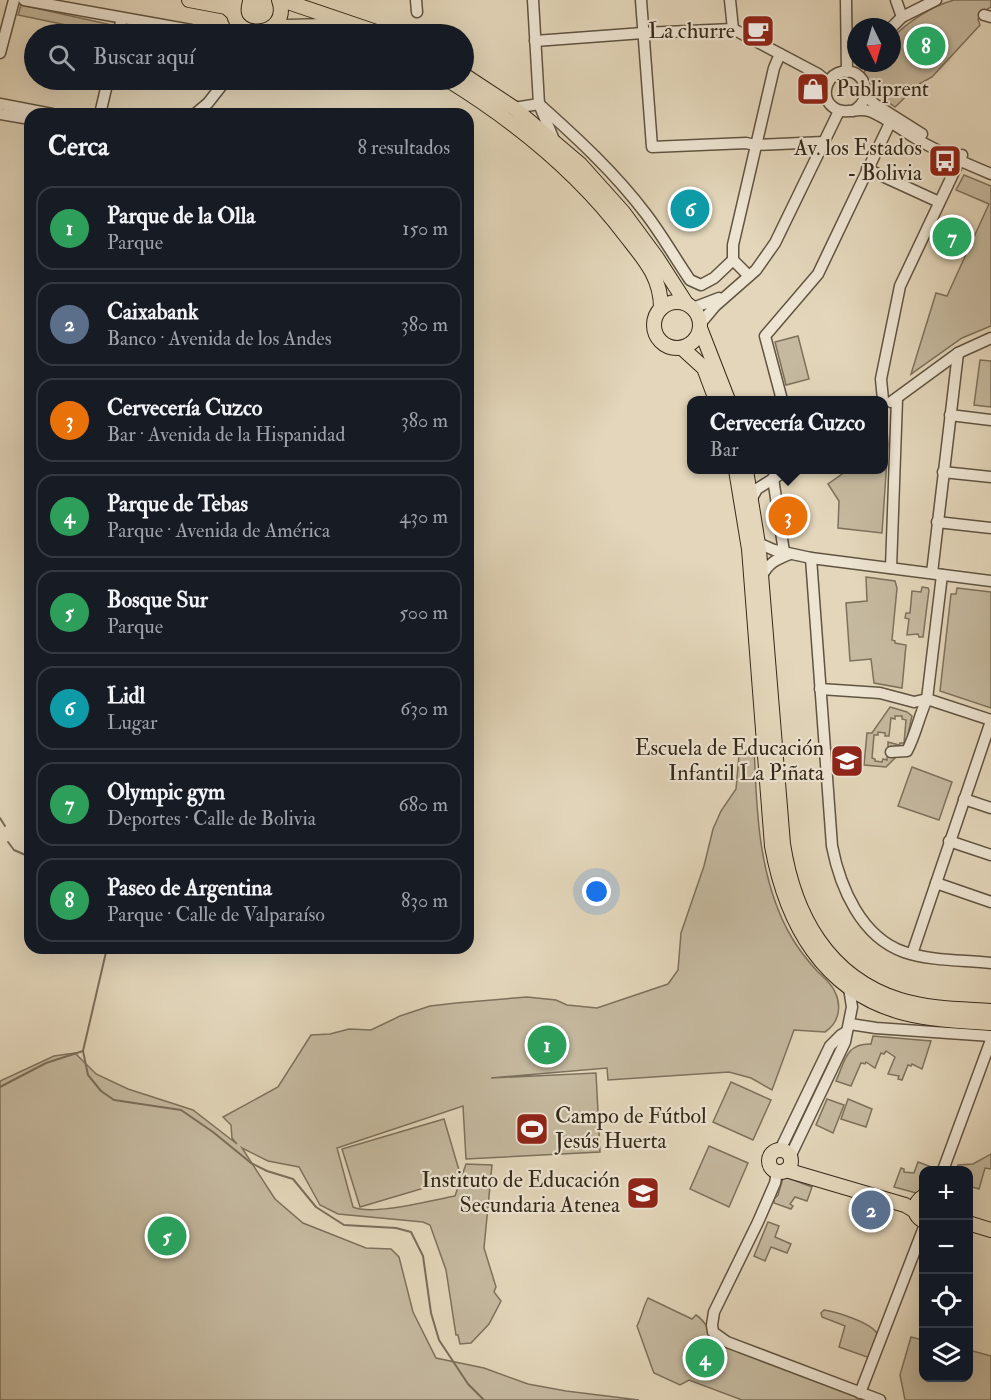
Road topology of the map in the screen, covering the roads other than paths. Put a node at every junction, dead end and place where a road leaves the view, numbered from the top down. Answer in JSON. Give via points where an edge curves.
{"nodes":[{"id":1,"x":14,"y":0,"type":"edge"},
{"id":2,"x":24,"y":0,"type":"edge"},
{"id":3,"x":189,"y":0,"type":"edge"},
{"id":4,"x":280,"y":0,"type":"edge"},
{"id":5,"x":417,"y":0,"type":"edge"},
{"id":6,"x":533,"y":0,"type":"edge"},
{"id":7,"x":641,"y":0,"type":"edge"},
{"id":8,"x":730,"y":0,"type":"edge"},
{"id":9,"x":846,"y":0,"type":"edge"},
{"id":10,"x":896,"y":0,"type":"edge"},
{"id":11,"x":936,"y":0,"type":"edge"},
{"id":12,"x":234,"y":7,"type":"edge"},
{"id":13,"x":417,"y":12,"type":"dead end"},
{"id":14,"x":902,"y":17,"type":"joint"},
{"id":15,"x":122,"y":18,"type":"junction"},
{"id":16,"x":847,"y":18,"type":"edge"},
{"id":17,"x":120,"y":24,"type":"edge"},
{"id":18,"x":156,"y":24,"type":"edge"},
{"id":19,"x":238,"y":24,"type":"edge"},
{"id":20,"x":275,"y":24,"type":"edge"},
{"id":21,"x":352,"y":24,"type":"edge"},
{"id":22,"x":733,"y":29,"type":"junction"},
{"id":23,"x":643,"y":33,"type":"junction"},
{"id":24,"x":535,"y":41,"type":"junction"},
{"id":25,"x":0,"y":53,"type":"edge"},
{"id":26,"x":780,"y":54,"type":"junction"},
{"id":27,"x":850,"y":72,"type":"joint"},
{"id":28,"x":474,"y":82,"type":"edge"},
{"id":29,"x":828,"y":82,"type":"junction"},
{"id":30,"x":106,"y":90,"type":"edge"},
{"id":31,"x":218,"y":90,"type":"edge"},
{"id":32,"x":463,"y":90,"type":"edge"},
{"id":33,"x":866,"y":96,"type":"junction"},
{"id":34,"x":0,"y":104,"type":"edge"},
{"id":35,"x":539,"y":104,"type":"junction"},
{"id":36,"x":101,"y":108,"type":"edge"},
{"id":37,"x":202,"y":108,"type":"edge"},
{"id":38,"x":514,"y":108,"type":"junction"},
{"id":39,"x":24,"y":109,"type":"edge"},
{"id":40,"x":839,"y":111,"type":"junction"},
{"id":41,"x":853,"y":111,"type":"junction"},
{"id":42,"x":0,"y":114,"type":"edge"},
{"id":43,"x":24,"y":118,"type":"edge"},
{"id":44,"x":890,"y":123,"type":"junction"},
{"id":45,"x":554,"y":140,"type":"junction"},
{"id":46,"x":824,"y":142,"type":"junction"},
{"id":47,"x":755,"y":145,"type":"junction"},
{"id":48,"x":960,"y":158,"type":"junction"},
{"id":49,"x":991,"y":168,"type":"edge"},
{"id":50,"x":867,"y":169,"type":"junction"},
{"id":51,"x":991,"y":174,"type":"edge"},
{"id":52,"x":939,"y":202,"type":"junction"},
{"id":53,"x":733,"y":260,"type":"junction"},
{"id":54,"x":749,"y":276,"type":"junction"},
{"id":55,"x":730,"y":293,"type":"junction"},
{"id":56,"x":690,"y":306,"type":"junction"},
{"id":57,"x":661,"y":308,"type":"junction"},
{"id":58,"x":700,"y":326,"type":"junction"},
{"id":59,"x":991,"y":338,"type":"edge"},
{"id":60,"x":682,"y":348,"type":"junction"},
{"id":61,"x":958,"y":353,"type":"junction"},
{"id":62,"x":714,"y":396,"type":"edge"},
{"id":63,"x":726,"y":396,"type":"edge"},
{"id":64,"x":781,"y":396,"type":"edge"},
{"id":65,"x":883,"y":396,"type":"edge"},
{"id":66,"x":897,"y":399,"type":"junction"},
{"id":67,"x":888,"y":403,"type":"edge"},
{"id":68,"x":950,"y":415,"type":"junction"},
{"id":69,"x":991,"y":420,"type":"edge"},
{"id":70,"x":943,"y":472,"type":"junction"},
{"id":71,"x":737,"y":474,"type":"edge"},
{"id":72,"x":748,"y":474,"type":"edge"},
{"id":73,"x":753,"y":474,"type":"edge"},
{"id":74,"x":780,"y":474,"type":"edge"},
{"id":75,"x":991,"y":477,"type":"edge"},
{"id":76,"x":773,"y":478,"type":"junction"},
{"id":77,"x":752,"y":498,"type":"junction"},
{"id":78,"x":937,"y":522,"type":"junction"},
{"id":79,"x":991,"y":528,"type":"edge"},
{"id":80,"x":758,"y":543,"type":"junction"},
{"id":81,"x":787,"y":553,"type":"junction"},
{"id":82,"x":811,"y":558,"type":"junction"},
{"id":83,"x":891,"y":568,"type":"junction"},
{"id":84,"x":937,"y":574,"type":"junction"},
{"id":85,"x":762,"y":576,"type":"junction"},
{"id":86,"x":991,"y":581,"type":"edge"},
{"id":87,"x":820,"y":689,"type":"junction"},
{"id":88,"x":927,"y":699,"type":"junction"},
{"id":89,"x":991,"y":720,"type":"edge"},
{"id":90,"x":891,"y":752,"type":"dead end"},
{"id":91,"x":964,"y":799,"type":"junction"},
{"id":92,"x":991,"y":808,"type":"edge"},
{"id":93,"x":949,"y":841,"type":"junction"},
{"id":94,"x":991,"y":855,"type":"edge"},
{"id":95,"x":936,"y":883,"type":"junction"},
{"id":96,"x":991,"y":902,"type":"edge"},
{"id":97,"x":912,"y":954,"type":"junction"},
{"id":98,"x":991,"y":963,"type":"edge"},
{"id":99,"x":849,"y":988,"type":"junction"},
{"id":100,"x":991,"y":1014,"type":"edge"},
{"id":101,"x":848,"y":1028,"type":"junction"},
{"id":102,"x":991,"y":1038,"type":"edge"},
{"id":103,"x":785,"y":1162,"type":"junction"},
{"id":104,"x":944,"y":1166,"type":"edge"},
{"id":105,"x":919,"y":1207,"type":"edge"},
{"id":106,"x":973,"y":1217,"type":"edge"},
{"id":107,"x":991,"y":1223,"type":"edge"},
{"id":108,"x":973,"y":1224,"type":"edge"},
{"id":109,"x":991,"y":1230,"type":"edge"},
{"id":110,"x":919,"y":1240,"type":"edge"},
{"id":111,"x":860,"y":1392,"type":"junction"},
{"id":112,"x":880,"y":1400,"type":"edge"}],
"edges":[{"from":1,"to":25,"type":"street"},
{"from":2,"to":15,"type":"street"},
{"from":3,"to":12,"type":"main road"},
{"from":4,"to":20,"type":"main road"},
{"from":4,"to":21,"type":"main road"},
{"from":5,"to":13,"type":"street"},
{"from":6,"to":24,"type":"street"},
{"from":7,"to":23,"type":"street"},
{"from":8,"to":22,"type":"street"},
{"from":9,"to":16,"type":"street"},
{"from":10,"to":14,"type":"street"},
{"from":11,"to":14,"type":"street"},
{"from":12,"to":19,"type":"main road"},
{"from":15,"to":17,"type":"street"},
{"from":15,"to":18,"type":"street"},
{"from":22,"to":23,"type":"street"},
{"from":22,"to":26,"type":"street"},
{"from":23,"to":24,"type":"street"},
{"from":23,"to":47,"type":"street","via":[[652,147]]},
{"from":24,"to":35,"type":"street"},
{"from":26,"to":29,"type":"street"},
{"from":26,"to":47,"type":"street"},
{"from":27,"to":29,"type":"street","via":[[836,74]]},
{"from":27,"to":33,"type":"street","via":[[865,85]]},
{"from":28,"to":38,"type":"main road"},
{"from":29,"to":40,"type":"street","via":[[827,99]]},
{"from":30,"to":36,"type":"street"},
{"from":31,"to":37,"type":"street"},
{"from":32,"to":57,"type":"main road","via":[[508,118],[587,188],[656,277]]},
{"from":33,"to":41,"type":"street"},
{"from":33,"to":48,"type":"street"},
{"from":34,"to":39,"type":"street"},
{"from":35,"to":38,"type":"street"},
{"from":35,"to":45,"type":"street"},
{"from":35,"to":53,"type":"street","via":[[617,178],[690,280],[701,285]]},
{"from":38,"to":45,"type":"main road"},
{"from":40,"to":41,"type":"street"},
{"from":40,"to":46,"type":"street"},
{"from":41,"to":44,"type":"street","via":[[869,111]]},
{"from":42,"to":43,"type":"street"},
{"from":44,"to":48,"type":"street"},
{"from":44,"to":50,"type":"street"},
{"from":45,"to":56,"type":"main road","via":[[623,212]]},
{"from":46,"to":47,"type":"street"},
{"from":46,"to":54,"type":"street","via":[[775,243]]},
{"from":47,"to":53,"type":"street"},
{"from":48,"to":49,"type":"street"},
{"from":48,"to":51,"type":"street"},
{"from":48,"to":52,"type":"street"},
{"from":50,"to":52,"type":"street"},
{"from":50,"to":64,"type":"street","via":[[818,274],[765,336]]},
{"from":52,"to":65,"type":"street","via":[[900,286],[881,379]]},
{"from":53,"to":54,"type":"street"},
{"from":54,"to":55,"type":"street"},
{"from":55,"to":56,"type":"street"},
{"from":55,"to":58,"type":"street"},
{"from":56,"to":57,"type":"main road","via":[[673,302]]},
{"from":56,"to":58,"type":"main road","via":[[699,316]]},
{"from":57,"to":60,"type":"main road","via":[[654,321],[656,336],[667,346]]},
{"from":58,"to":60,"type":"main road","via":[[694,341]]},
{"from":58,"to":63,"type":"main road"},
{"from":59,"to":61,"type":"street"},
{"from":60,"to":62,"type":"main road","via":[[704,368]]},
{"from":61,"to":66,"type":"street"},
{"from":61,"to":68,"type":"street"},
{"from":66,"to":67,"type":"street"},
{"from":66,"to":83,"type":"street"},
{"from":68,"to":69,"type":"street"},
{"from":68,"to":70,"type":"street"},
{"from":70,"to":75,"type":"street"},
{"from":70,"to":78,"type":"street"},
{"from":71,"to":99,"type":"main road","via":[[749,549],[776,871],[800,932],[826,968]]},
{"from":72,"to":77,"type":"main road"},
{"from":73,"to":76,"type":"street"},
{"from":74,"to":76,"type":"street"},
{"from":76,"to":77,"type":"street","via":[[757,489]]},
{"from":76,"to":81,"type":"street"},
{"from":77,"to":80,"type":"main road"},
{"from":78,"to":79,"type":"street"},
{"from":78,"to":84,"type":"street"},
{"from":80,"to":81,"type":"street"},
{"from":80,"to":85,"type":"main road"},
{"from":81,"to":82,"type":"street"},
{"from":81,"to":85,"type":"street","via":[[766,567]]},
{"from":82,"to":83,"type":"street"},
{"from":82,"to":87,"type":"street"},
{"from":83,"to":84,"type":"street"},
{"from":84,"to":86,"type":"street"},
{"from":84,"to":88,"type":"street"},
{"from":85,"to":100,"type":"main road","via":[[783,844],[790,882],[805,919],[837,962],[858,980],[884,994],[919,1004]]},
{"from":87,"to":88,"type":"street","via":[[880,693],[914,702]]},
{"from":87,"to":97,"type":"street","via":[[835,862],[848,897],[868,927]]},
{"from":88,"to":89,"type":"street"},
{"from":88,"to":90,"type":"street","via":[[907,751]]},
{"from":89,"to":91,"type":"street"},
{"from":91,"to":92,"type":"street"},
{"from":91,"to":93,"type":"street"},
{"from":93,"to":94,"type":"street"},
{"from":93,"to":95,"type":"street"},
{"from":95,"to":96,"type":"street"},
{"from":95,"to":97,"type":"street"},
{"from":97,"to":98,"type":"street"},
{"from":99,"to":100,"type":"main road","via":[[866,999],[932,1018]]},
{"from":99,"to":101,"type":"street","via":[[852,1007]]},
{"from":101,"to":102,"type":"street"},
{"from":101,"to":103,"type":"street","via":[[845,1042]]},
{"from":102,"to":104,"type":"street"},
{"from":103,"to":105,"type":"main road"},
{"from":103,"to":111,"type":"street","via":[[713,1317],[714,1332],[727,1342]]},
{"from":106,"to":107,"type":"main road"},
{"from":108,"to":109,"type":"main road"},
{"from":110,"to":111,"type":"street"},
{"from":111,"to":112,"type":"street"}]}
